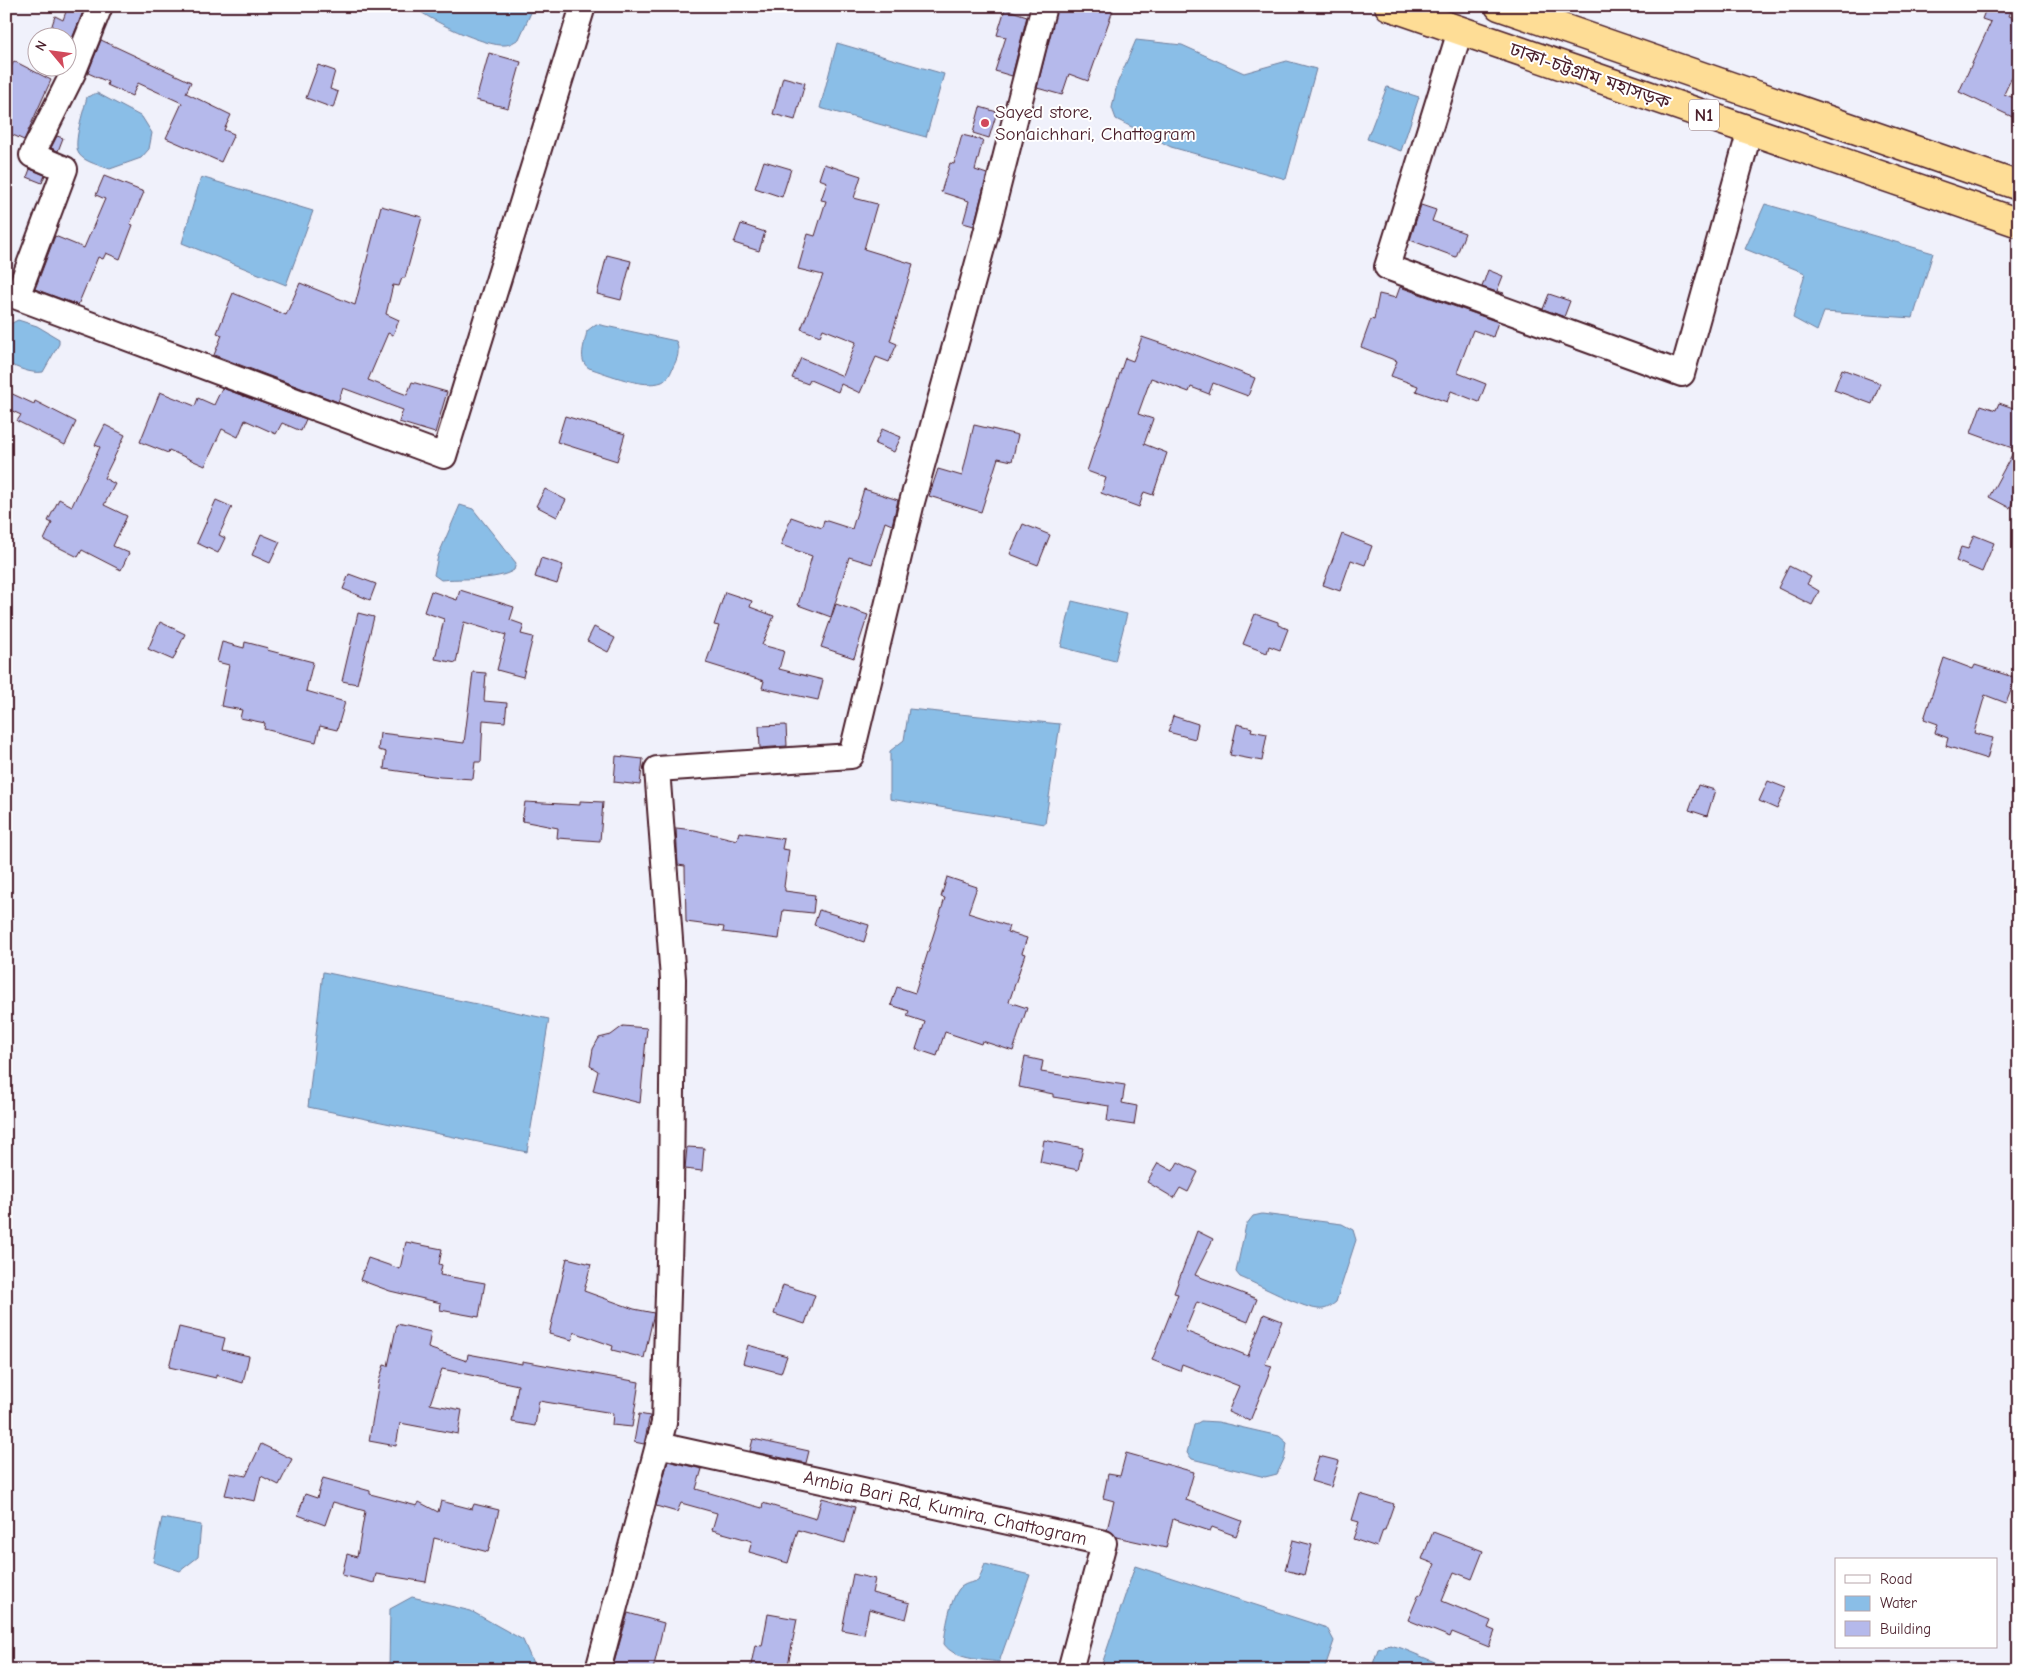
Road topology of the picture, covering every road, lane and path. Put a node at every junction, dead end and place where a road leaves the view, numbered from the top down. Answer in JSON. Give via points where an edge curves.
{"nodes":[{"id":1,"x":100,"y":6,"type":"edge"},
{"id":2,"x":583,"y":6,"type":"edge"},
{"id":3,"x":1044,"y":6,"type":"edge"},
{"id":4,"x":1389,"y":6,"type":"edge"},
{"id":5,"x":1499,"y":6,"type":"edge"},
{"id":6,"x":1460,"y":31,"type":"junction"},
{"id":7,"x":1750,"y":130,"type":"junction"},
{"id":8,"x":2019,"y":186,"type":"edge"},
{"id":9,"x":2019,"y":223,"type":"edge"},
{"id":10,"x":658,"y":1445,"type":"junction"},
{"id":11,"x":598,"y":1670,"type":"edge"},
{"id":12,"x":1070,"y":1670,"type":"edge"}],
"edges":[{"from":1,"to":2,"type":"street","via":[[73,74],[32,155],[65,169],[18,297],[444,456]]},
{"from":3,"to":10,"type":"street","via":[[912,502],[851,756],[657,769],[673,979],[664,1424]]},
{"from":4,"to":6,"type":"highway","name":"ঢাকা-চট্টগ্রাম মহাসড়ক","number":"N1"},
{"from":5,"to":8,"type":"highway","name":"ঢাকা-চট্টগ্রাম মহাসড়ক","number":"N1"},
{"from":6,"to":7,"type":"highway","name":"ঢাকা-চট্টগ্রাম মহাসড়ক","number":"N1"},
{"from":6,"to":7,"type":"street","via":[[1387,267],[1682,374]]},
{"from":7,"to":9,"type":"highway","name":"ঢাকা-চট্টগ্রাম মহাসড়ক","number":"N1"},
{"from":10,"to":11,"type":"street"},
{"from":10,"to":12,"type":"street","name":"Ambia Bari Rd, Kumira, Chattogram","via":[[1104,1543]]}]}
